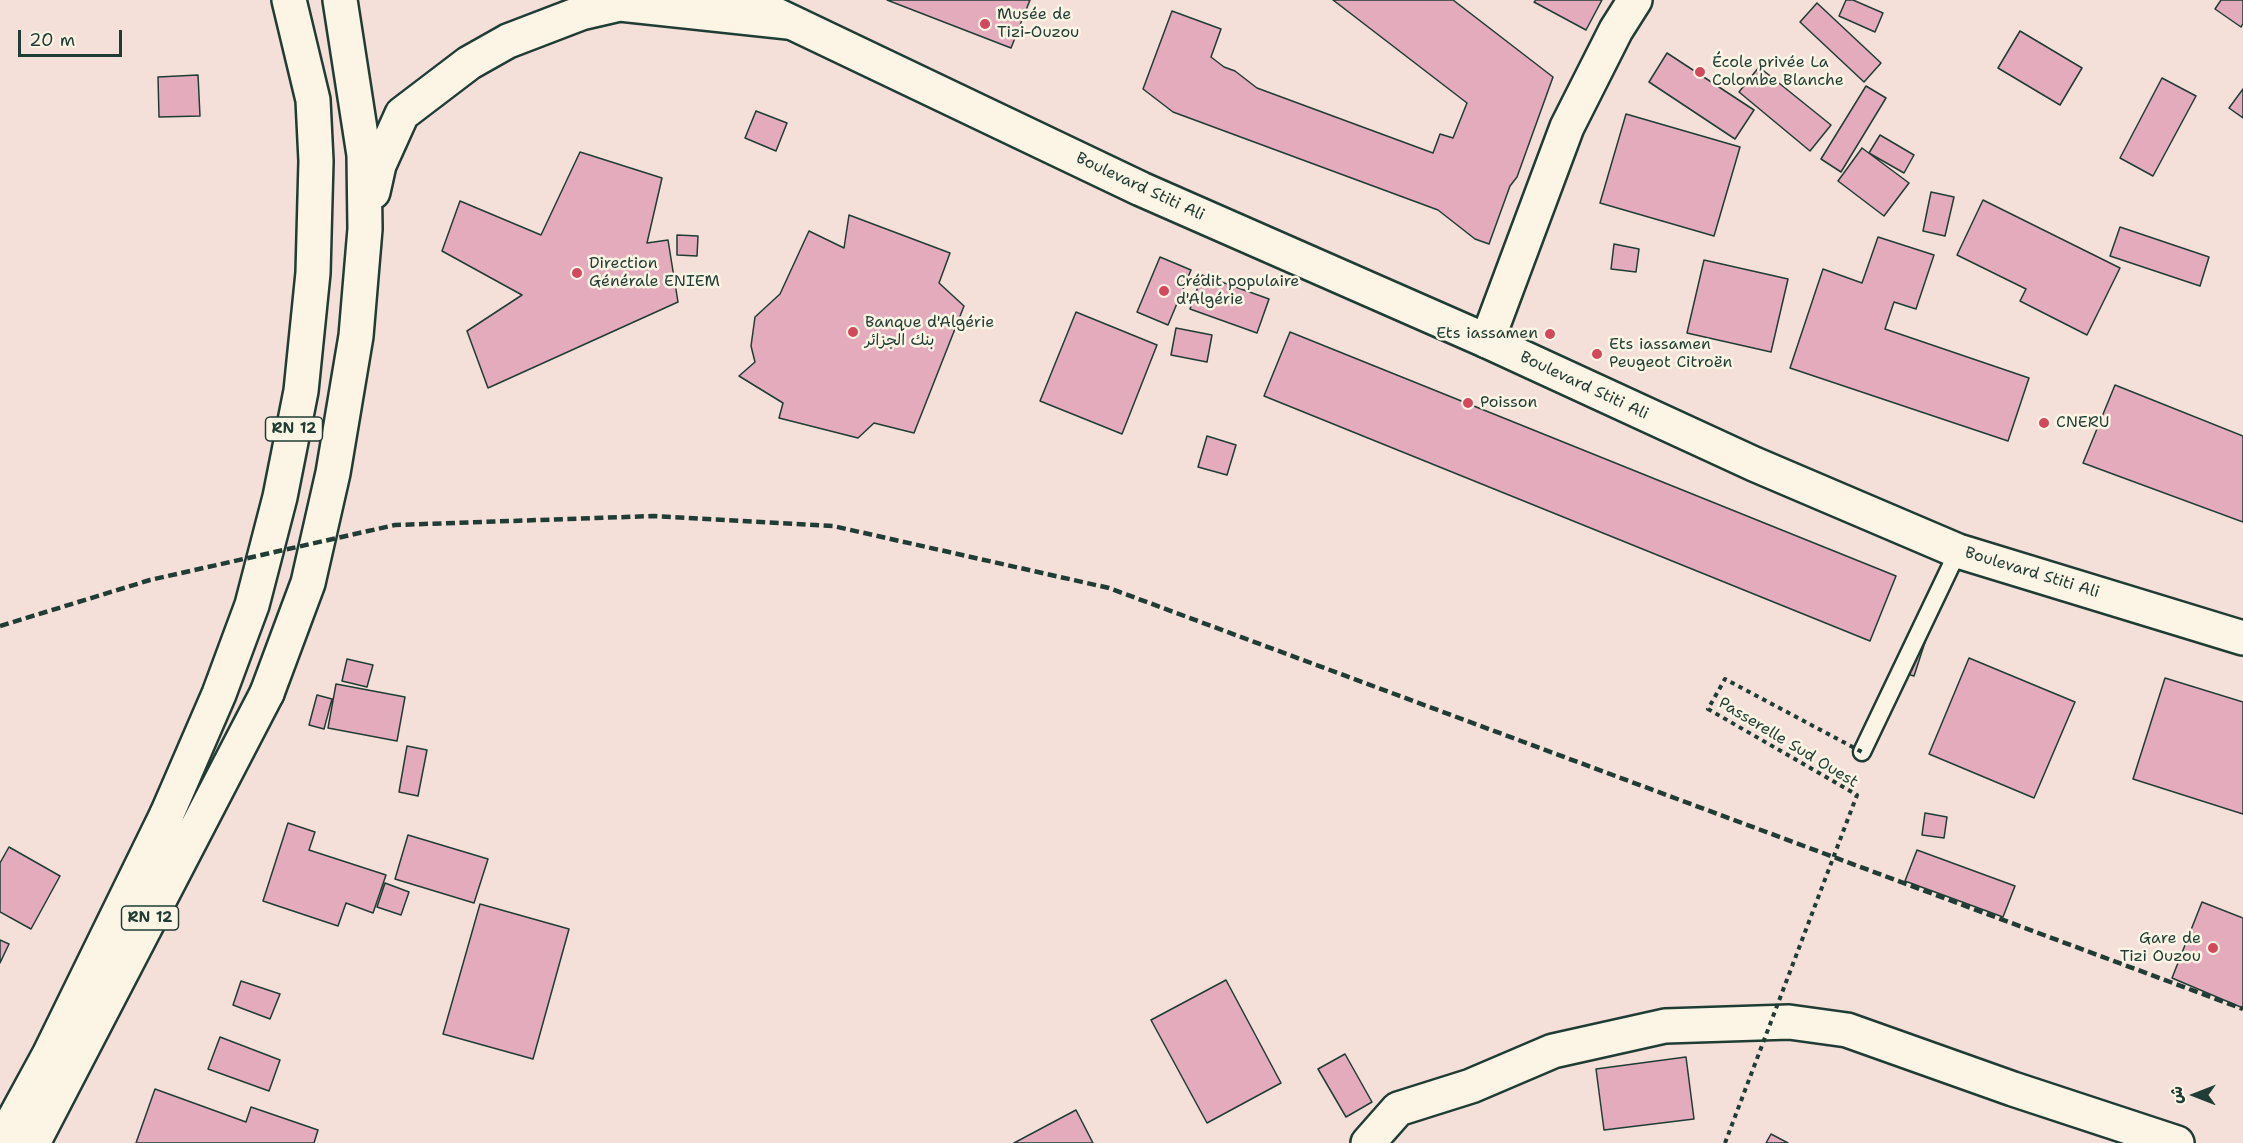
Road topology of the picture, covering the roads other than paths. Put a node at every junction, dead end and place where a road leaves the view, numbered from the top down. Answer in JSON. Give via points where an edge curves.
{"nodes":[{"id":1,"x":745,"y":0,"type":"edge"},
{"id":2,"x":1635,"y":0,"type":"edge"},
{"id":3,"x":345,"y":2,"type":"edge"},
{"id":4,"x":294,"y":8,"type":"edge"},
{"id":5,"x":788,"y":22,"type":"junction"},
{"id":6,"x":365,"y":229,"type":"junction"},
{"id":7,"x":1486,"y":341,"type":"junction"},
{"id":8,"x":1958,"y":551,"type":"junction"},
{"id":9,"x":2243,"y":638,"type":"edge"},
{"id":10,"x":1862,"y":752,"type":"road end"},
{"id":11,"x":1,"y":1143,"type":"edge"},
{"id":12,"x":33,"y":1143,"type":"edge"},
{"id":13,"x":1368,"y":1143,"type":"edge"},
{"id":14,"x":2177,"y":1143,"type":"edge"}],
"edges":[{"from":1,"to":5,"type":"main road","name":"Boulevard Stiti Ali"},
{"from":2,"to":7,"type":"main road","via":[[1567,127]]},
{"from":3,"to":6,"type":"main road","number":"RN 12","via":[[364,155]]},
{"from":4,"to":11,"type":"main road","number":"RN 12","via":[[313,100],[313,273],[301,391],[252,605],[167,814]]},
{"from":5,"to":6,"type":"main road","via":[[620,4],[508,40],[469,63],[402,114],[379,165]]},
{"from":5,"to":7,"type":"main road","name":"Boulevard Stiti Ali","via":[[1141,189]]},
{"from":6,"to":12,"type":"main road","number":"RN 12","via":[[356,336],[333,473],[308,583],[267,693]]},
{"from":7,"to":8,"type":"main road","name":"Boulevard Stiti Ali","via":[[1754,464]]},
{"from":8,"to":9,"type":"main road","name":"Boulevard Stiti Ali"},
{"from":8,"to":10,"type":"lane"},
{"from":13,"to":14,"type":"main road","via":[[1398,1109],[1471,1086],[1553,1051],[1665,1026],[1789,1022],[1847,1030]]}]}
